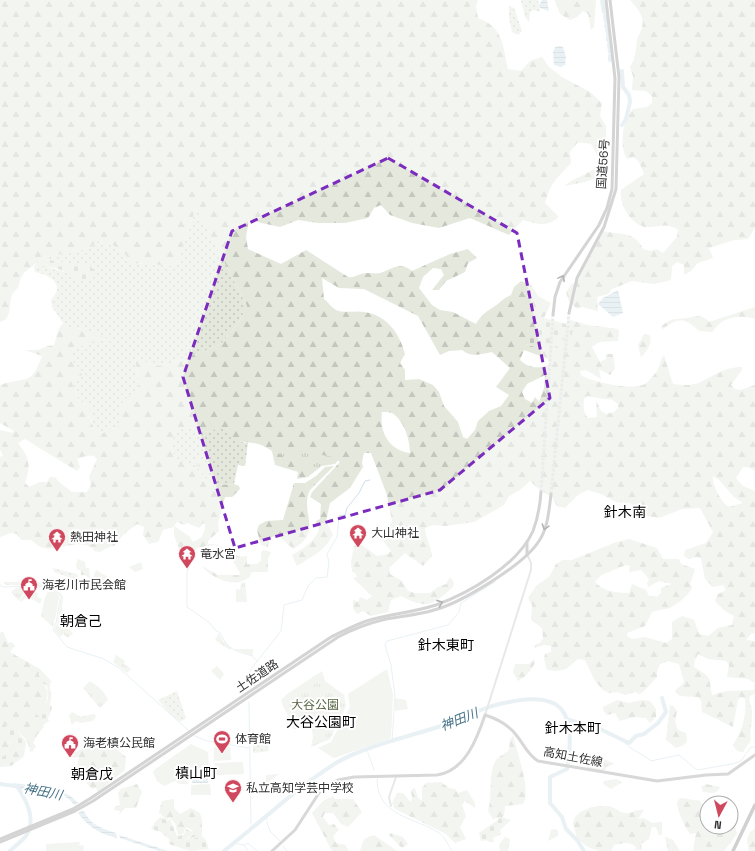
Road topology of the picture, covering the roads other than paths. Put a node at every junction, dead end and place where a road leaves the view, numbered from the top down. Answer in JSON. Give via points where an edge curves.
{"nodes":[{"id":1,"x":606,"y":0,"type":"edge"},
{"id":2,"x":610,"y":0,"type":"edge"},
{"id":3,"x":569,"y":313,"type":"tunnel mouth"},
{"id":4,"x":554,"y":315,"type":"tunnel mouth"},
{"id":5,"x":541,"y":492,"type":"tunnel mouth"},
{"id":6,"x":551,"y":494,"type":"tunnel mouth"},
{"id":7,"x":527,"y":542,"type":"junction"},
{"id":8,"x":527,"y":554,"type":"junction"},
{"id":9,"x":516,"y":555,"type":"junction"},
{"id":10,"x":485,"y":715,"type":"junction"},
{"id":11,"x":755,"y":755,"type":"edge"},
{"id":12,"x":396,"y":776,"type":"junction"},
{"id":13,"x":755,"y":805,"type":"edge"},
{"id":14,"x":81,"y":806,"type":"junction"},
{"id":15,"x":391,"y":806,"type":"dead end"},
{"id":16,"x":23,"y":831,"type":"junction"},
{"id":17,"x":0,"y":839,"type":"edge"},
{"id":18,"x":0,"y":842,"type":"edge"},
{"id":19,"x":272,"y":851,"type":"edge"},
{"id":20,"x":733,"y":851,"type":"edge"}],
"edges":[{"from":4,"to":1,"type":"highway","name":"国道56号","one_way":true,"via":[[555,297],[560,282],[599,225],[612,189],[615,78]]},
{"from":2,"to":3,"type":"highway","name":"国道56号","via":[[619,76],[616,189],[604,227],[577,278]]},
{"from":5,"to":7,"type":"highway","via":[[537,520]]},
{"from":6,"to":8,"type":"highway","one_way":true,"via":[[544,532]]},
{"from":7,"to":8,"type":"highway"},
{"from":7,"to":9,"type":"highway","name":"土佐道路"},
{"from":8,"to":9,"type":"highway"},
{"from":8,"to":10,"type":"street","via":[[531,566],[530,574]]},
{"from":8,"to":14,"type":"highway","name":"土佐道路","via":[[496,578],[454,602],[428,612],[369,623],[338,637]]},
{"from":14,"to":9,"type":"highway","name":"土佐道路","one_way":true,"via":[[331,637],[369,620],[451,599],[492,575]]},
{"from":10,"to":11,"type":"main road","name":"高知土佐線","via":[[507,725],[529,754],[538,761],[656,781],[728,774]]},
{"from":10,"to":12,"type":"main road","via":[[474,746],[450,771],[437,775]]},
{"from":12,"to":15,"type":"street","via":[[389,797]]},
{"from":12,"to":19,"type":"main road","via":[[354,777],[328,785],[315,798],[295,830]]},
{"from":13,"to":20,"type":"highway"},
{"from":14,"to":16,"type":"highway","name":"土佐道路"},
{"from":16,"to":17,"type":"highway","name":"土佐道路"},
{"from":16,"to":18,"type":"highway","name":"土佐道路"}]}
